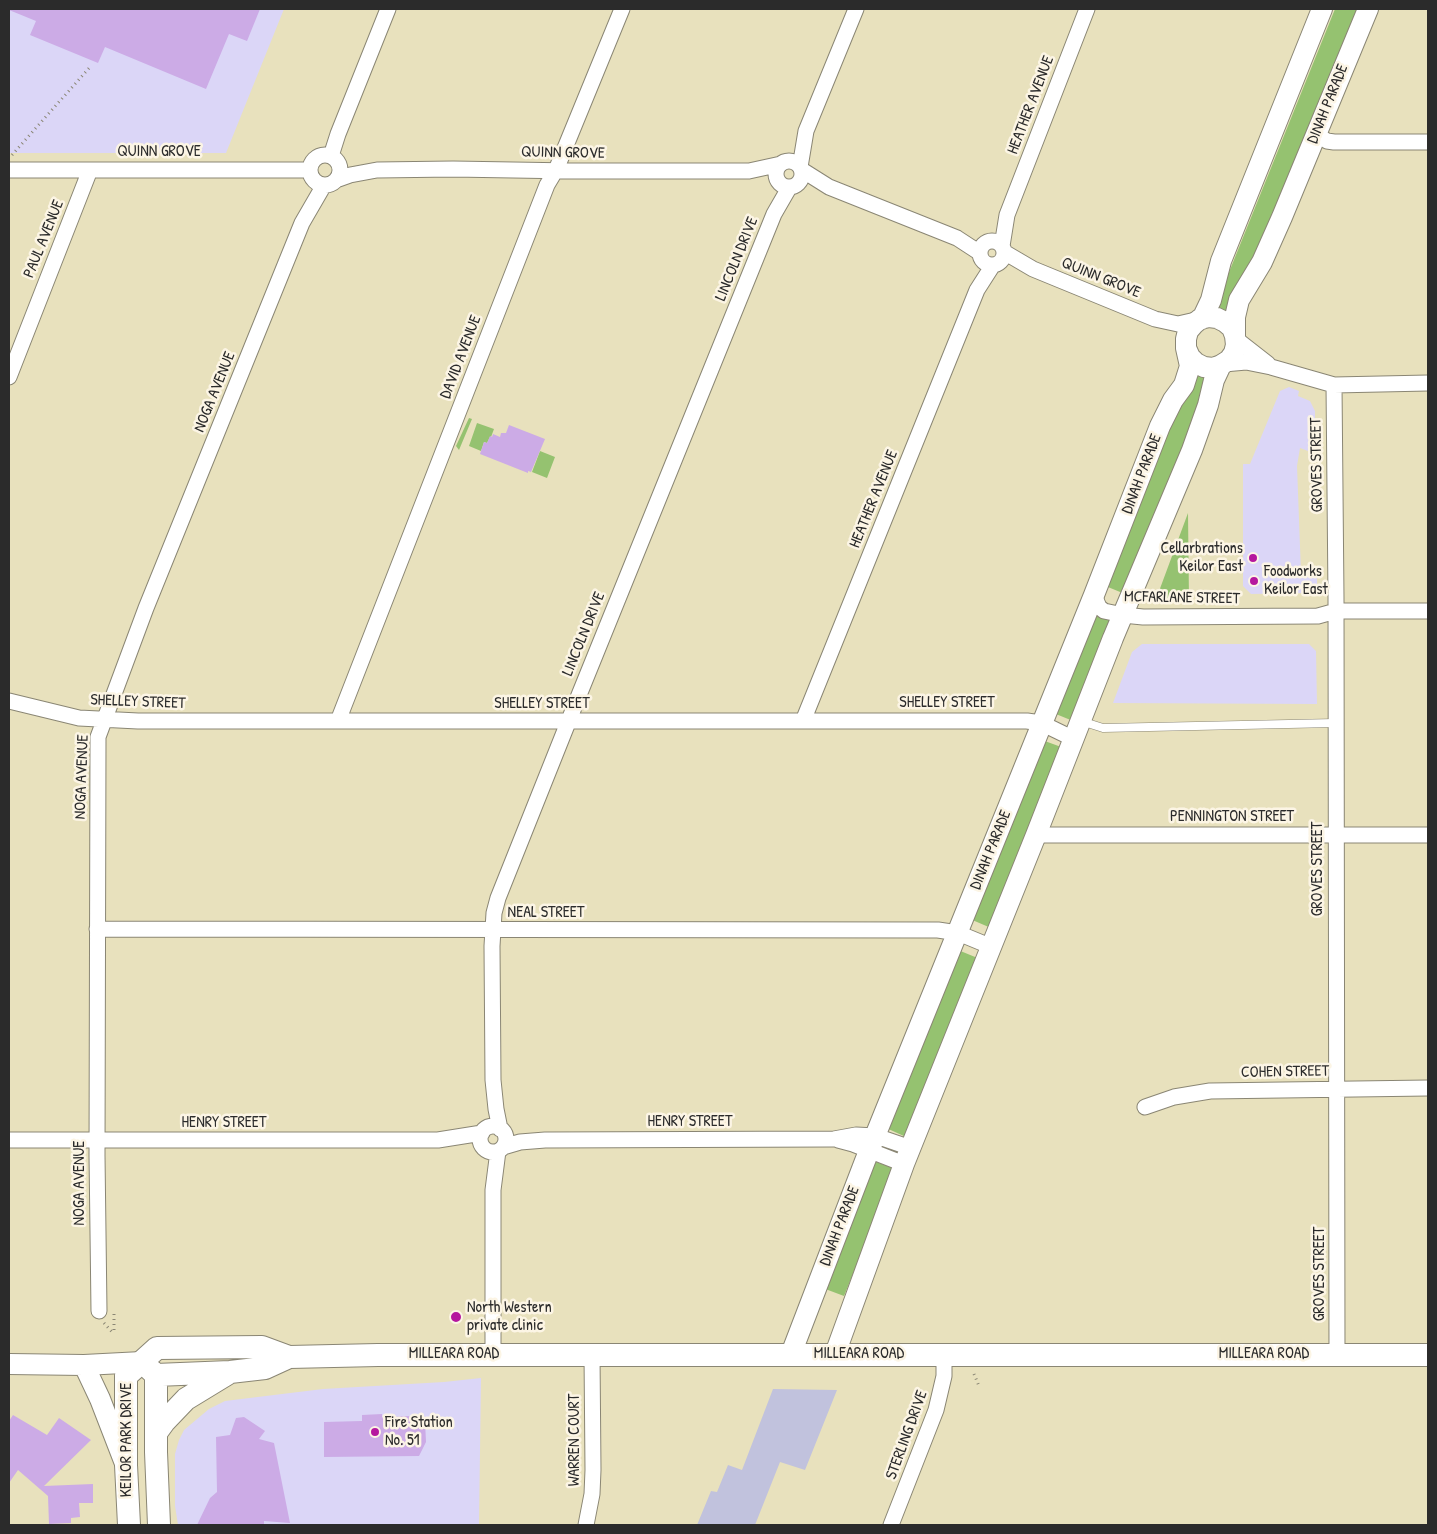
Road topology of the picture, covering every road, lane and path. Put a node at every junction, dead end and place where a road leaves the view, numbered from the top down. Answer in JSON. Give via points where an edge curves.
{"nodes":[{"id":1,"x":388,"y":9,"type":"edge"},
{"id":2,"x":622,"y":9,"type":"edge"},
{"id":3,"x":856,"y":9,"type":"edge"},
{"id":4,"x":1088,"y":9,"type":"edge"},
{"id":5,"x":1322,"y":9,"type":"edge"},
{"id":6,"x":1368,"y":9,"type":"edge"},
{"id":7,"x":90,"y":67,"type":"dead end"},
{"id":8,"x":806,"y":131,"type":"junction"},
{"id":9,"x":1316,"y":134,"type":"junction"},
{"id":10,"x":1428,"y":142,"type":"edge"},
{"id":11,"x":11,"y":155,"type":"dead end"},
{"id":12,"x":335,"y":159,"type":"junction"},
{"id":13,"x":783,"y":163,"type":"junction"},
{"id":14,"x":9,"y":170,"type":"edge"},
{"id":15,"x":90,"y":170,"type":"junction"},
{"id":16,"x":377,"y":170,"type":"junction"},
{"id":17,"x":556,"y":170,"type":"junction"},
{"id":18,"x":749,"y":170,"type":"junction"},
{"id":19,"x":320,"y":178,"type":"junction"},
{"id":20,"x":791,"y":178,"type":"junction"},
{"id":21,"x":992,"y":253,"type":"junction"},
{"id":22,"x":1201,"y":319,"type":"junction"},
{"id":23,"x":1155,"y":320,"type":"junction"},
{"id":24,"x":1235,"y":338,"type":"junction"},
{"id":25,"x":1186,"y":347,"type":"junction"},
{"id":26,"x":1223,"y":365,"type":"junction"},
{"id":27,"x":1271,"y":367,"type":"junction"},
{"id":28,"x":9,"y":377,"type":"edge"},
{"id":29,"x":1428,"y":383,"type":"edge"},
{"id":30,"x":1334,"y":385,"type":"junction"},
{"id":31,"x":1094,"y":595,"type":"junction"},
{"id":32,"x":1336,"y":611,"type":"junction"},
{"id":33,"x":1428,"y":611,"type":"edge"},
{"id":34,"x":1123,"y":615,"type":"junction"},
{"id":35,"x":9,"y":701,"type":"edge"},
{"id":36,"x":104,"y":719,"type":"junction"},
{"id":37,"x":338,"y":721,"type":"junction"},
{"id":38,"x":568,"y":721,"type":"junction"},
{"id":39,"x":803,"y":721,"type":"junction"},
{"id":40,"x":1335,"y":723,"type":"junction"},
{"id":41,"x":1042,"y":724,"type":"junction"},
{"id":42,"x":1078,"y":730,"type":"junction"},
{"id":43,"x":1036,"y":835,"type":"junction"},
{"id":44,"x":1336,"y":835,"type":"junction"},
{"id":45,"x":1428,"y":835,"type":"edge"},
{"id":46,"x":97,"y":929,"type":"junction"},
{"id":47,"x":492,"y":930,"type":"junction"},
{"id":48,"x":958,"y":933,"type":"junction"},
{"id":49,"x":992,"y":947,"type":"junction"},
{"id":50,"x":493,"y":1080,"type":"junction"},
{"id":51,"x":1336,"y":1088,"type":"junction"},
{"id":52,"x":1428,"y":1088,"type":"edge"},
{"id":53,"x":1145,"y":1107,"type":"dead end"},
{"id":54,"x":502,"y":1130,"type":"junction"},
{"id":55,"x":9,"y":1140,"type":"edge"},
{"id":56,"x":98,"y":1140,"type":"junction"},
{"id":57,"x":545,"y":1140,"type":"junction"},
{"id":58,"x":489,"y":1143,"type":"junction"},
{"id":59,"x":873,"y":1144,"type":"junction"},
{"id":60,"x":908,"y":1156,"type":"junction"},
{"id":61,"x":98,"y":1311,"type":"dead end"},
{"id":62,"x":494,"y":1354,"type":"junction"},
{"id":63,"x":592,"y":1354,"type":"junction"},
{"id":64,"x":791,"y":1354,"type":"junction"},
{"id":65,"x":835,"y":1354,"type":"junction"},
{"id":66,"x":944,"y":1354,"type":"junction"},
{"id":67,"x":1337,"y":1354,"type":"junction"},
{"id":68,"x":1428,"y":1355,"type":"edge"},
{"id":69,"x":289,"y":1357,"type":"junction"},
{"id":70,"x":9,"y":1364,"type":"edge"},
{"id":71,"x":84,"y":1365,"type":"junction"},
{"id":72,"x":149,"y":1369,"type":"junction"},
{"id":73,"x":230,"y":1372,"type":"junction"},
{"id":74,"x":974,"y":1374,"type":"dead end"},
{"id":75,"x":979,"y":1386,"type":"dead end"},
{"id":76,"x":156,"y":1433,"type":"junction"},
{"id":77,"x":126,"y":1465,"type":"junction"},
{"id":78,"x":159,"y":1524,"type":"edge"},
{"id":79,"x":129,"y":1525,"type":"edge"},
{"id":80,"x":586,"y":1525,"type":"edge"},
{"id":81,"x":891,"y":1525,"type":"edge"}],
"edges":[{"from":1,"to":12,"type":"street","via":[[338,134]]},
{"from":2,"to":17,"type":"street","name":"DAVID AVENUE"},
{"from":3,"to":8,"type":"street","name":"LINCOLN DRIVE"},
{"from":4,"to":21,"type":"street","name":"HEATHER AVENUE"},
{"from":5,"to":22,"type":"street"},
{"from":6,"to":9,"type":"street","name":"DINAH PARADE"},
{"from":7,"to":11,"type":"path"},
{"from":8,"to":13,"type":"street","name":"LINCOLN DRIVE"},
{"from":8,"to":20,"type":"street","name":"LINCOLN DRIVE"},
{"from":9,"to":10,"type":"street","via":[[1334,142]]},
{"from":9,"to":24,"type":"street","name":"DINAH PARADE","via":[[1262,262],[1239,300]]},
{"from":12,"to":16,"type":"street","name":"QUINN GROVE","via":[[352,167]]},
{"from":12,"to":19,"type":"street","via":[[340,171]]},
{"from":12,"to":19,"type":"street","via":[[326,154],[316,156],[310,165]]},
{"from":13,"to":18,"type":"street","name":"QUINN GROVE"},
{"from":13,"to":20,"type":"street","name":"LINCOLN DRIVE","via":[[776,171]]},
{"from":14,"to":15,"type":"street","name":"QUINN GROVE"},
{"from":15,"to":19,"type":"street","name":"QUINN GROVE"},
{"from":15,"to":28,"type":"street","name":"PAUL AVENUE"},
{"from":16,"to":17,"type":"street","name":"QUINN GROVE"},
{"from":16,"to":19,"type":"street","name":"QUINN GROVE"},
{"from":17,"to":18,"type":"street","name":"QUINN GROVE"},
{"from":17,"to":37,"type":"street","name":"DAVID AVENUE"},
{"from":18,"to":20,"type":"street","name":"QUINN GROVE"},
{"from":19,"to":36,"type":"street","name":"NOGA AVENUE"},
{"from":20,"to":21,"type":"street","name":"QUINN GROVE","via":[[829,187]]},
{"from":20,"to":38,"type":"street","name":"LINCOLN DRIVE"},
{"from":21,"to":23,"type":"street","name":"QUINN GROVE"},
{"from":21,"to":39,"type":"street","name":"HEATHER AVENUE"},
{"from":22,"to":23,"type":"street","name":"QUINN GROVE","via":[[1178,324]]},
{"from":22,"to":24,"type":"street","via":[[1209,317],[1225,322],[1232,328]]},
{"from":22,"to":25,"type":"street","via":[[1188,331]]},
{"from":23,"to":25,"type":"street","name":"QUINN GROVE"},
{"from":24,"to":26,"type":"street","via":[[1234,353]]},
{"from":24,"to":27,"type":"street"},
{"from":25,"to":26,"type":"street","via":[[1190,357],[1204,367]]},
{"from":25,"to":31,"type":"street","name":"DINAH PARADE","via":[[1190,366],[1184,385],[1160,426]]},
{"from":26,"to":27,"type":"street","via":[[1246,362]]},
{"from":26,"to":34,"type":"street","via":[[1214,380],[1192,450]]},
{"from":27,"to":30,"type":"street"},
{"from":29,"to":30,"type":"street"},
{"from":30,"to":32,"type":"street","name":"GROVES STREET"},
{"from":31,"to":34,"type":"street","name":"MCFARLANE STREET","via":[[1104,611]]},
{"from":31,"to":41,"type":"street","name":"DINAH PARADE"},
{"from":32,"to":33,"type":"street","name":"MCFARLANE STREET"},
{"from":32,"to":34,"type":"street","name":"MCFARLANE STREET","via":[[1318,616]]},
{"from":32,"to":40,"type":"street","name":"GROVES STREET"},
{"from":34,"to":42,"type":"street"},
{"from":35,"to":36,"type":"street","name":"SHELLEY STREET","via":[[79,718]]},
{"from":36,"to":37,"type":"street","name":"SHELLEY STREET"},
{"from":36,"to":46,"type":"street","name":"NOGA AVENUE","via":[[98,737]]},
{"from":37,"to":38,"type":"street","name":"SHELLEY STREET"},
{"from":38,"to":39,"type":"street","name":"SHELLEY STREET"},
{"from":38,"to":47,"type":"street","name":"LINCOLN DRIVE","via":[[498,898]]},
{"from":39,"to":41,"type":"street","name":"SHELLEY STREET","via":[[1027,721]]},
{"from":40,"to":42,"type":"lane"},
{"from":40,"to":44,"type":"street","name":"GROVES STREET"},
{"from":41,"to":42,"type":"street","name":"SHELLEY STREET"},
{"from":41,"to":48,"type":"street","name":"DINAH PARADE"},
{"from":42,"to":43,"type":"street"},
{"from":43,"to":44,"type":"street","name":"PENNINGTON STREET"},
{"from":43,"to":49,"type":"street"},
{"from":44,"to":45,"type":"street","name":"PENNINGTON STREET"},
{"from":44,"to":51,"type":"street","name":"GROVES STREET"},
{"from":46,"to":47,"type":"street","name":"NEAL STREET"},
{"from":46,"to":56,"type":"street","name":"NOGA AVENUE"},
{"from":47,"to":48,"type":"street","name":"NEAL STREET","via":[[938,930]]},
{"from":47,"to":50,"type":"street","name":"LINCOLN DRIVE"},
{"from":48,"to":49,"type":"street","name":"NEAL STREET"},
{"from":48,"to":59,"type":"street","name":"DINAH PARADE"},
{"from":49,"to":60,"type":"street"},
{"from":50,"to":54,"type":"street","name":"LINCOLN DRIVE"},
{"from":50,"to":58,"type":"street","name":"LINCOLN DRIVE"},
{"from":51,"to":52,"type":"street","name":"COHEN STREET"},
{"from":51,"to":53,"type":"street","name":"COHEN STREET","via":[[1210,1091]]},
{"from":51,"to":67,"type":"street","name":"GROVES STREET"},
{"from":54,"to":57,"type":"street","name":"HENRY STREET","via":[[520,1137]]},
{"from":54,"to":58,"type":"street","name":"HENRY STREET","via":[[492,1126]]},
{"from":55,"to":56,"type":"street","name":"HENRY STREET"},
{"from":56,"to":58,"type":"street","name":"HENRY STREET","via":[[438,1140]]},
{"from":56,"to":61,"type":"street","name":"NOGA AVENUE"},
{"from":57,"to":58,"type":"street","name":"HENRY STREET"},
{"from":57,"to":59,"type":"street","name":"HENRY STREET","via":[[834,1139],[853,1144]]},
{"from":58,"to":62,"type":"street","name":"LINCOLN DRIVE","via":[[493,1190]]},
{"from":59,"to":60,"type":"street","name":"HENRY STREET"},
{"from":59,"to":64,"type":"street","name":"DINAH PARADE"},
{"from":60,"to":65,"type":"street"},
{"from":62,"to":63,"type":"main road","name":"MILLEARA ROAD"},
{"from":62,"to":69,"type":"main road","name":"MILLEARA ROAD"},
{"from":63,"to":64,"type":"main road","name":"MILLEARA ROAD"},
{"from":63,"to":80,"type":"street","name":"WARREN COURT","via":[[593,1470]]},
{"from":64,"to":65,"type":"main road","name":"MILLEARA ROAD"},
{"from":65,"to":66,"type":"main road","name":"MILLEARA ROAD"},
{"from":66,"to":67,"type":"main road","name":"MILLEARA ROAD"},
{"from":66,"to":81,"type":"street","name":"STERLING DRIVE","via":[[944,1376],[936,1410]]},
{"from":67,"to":68,"type":"main road","name":"MILLEARA ROAD"},
{"from":69,"to":72,"type":"main road","name":"MILLEARA ROAD","via":[[262,1347],[157,1348]]},
{"from":69,"to":73,"type":"main road","name":"MILLEARA ROAD","via":[[265,1368]]},
{"from":70,"to":71,"type":"street","name":"MILLEARA ROAD"},
{"from":71,"to":72,"type":"street","name":"MILLEARA ROAD"},
{"from":71,"to":77,"type":"street"},
{"from":72,"to":73,"type":"main road","name":"MILLEARA ROAD"},
{"from":72,"to":76,"type":"main road","name":"KEILOR PARK DRIVE"},
{"from":72,"to":77,"type":"main road","name":"KEILOR PARK DRIVE","via":[[126,1376]]},
{"from":73,"to":76,"type":"main road","via":[[186,1399]]},
{"from":74,"to":75,"type":"path"},
{"from":76,"to":78,"type":"main road","name":"KEILOR PARK DRIVE"},
{"from":77,"to":79,"type":"main road","name":"KEILOR PARK DRIVE"}]}
